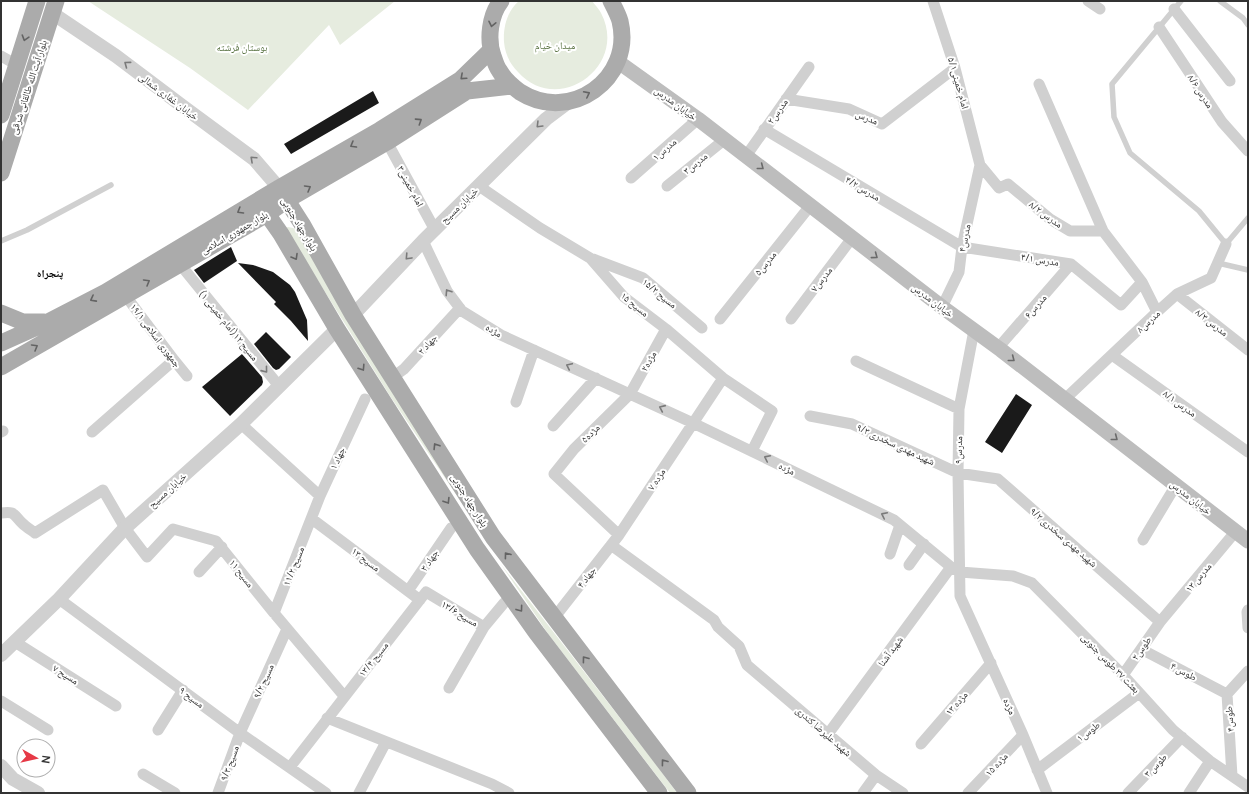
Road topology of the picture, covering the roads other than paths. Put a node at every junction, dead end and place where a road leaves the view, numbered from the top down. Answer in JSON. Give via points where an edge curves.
{"nodes":[{"id":1,"x":37,"y":1,"type":"edge"},
{"id":2,"x":501,"y":1,"type":"edge"},
{"id":3,"x":612,"y":1,"type":"edge"},
{"id":4,"x":933,"y":1,"type":"edge"},
{"id":5,"x":1088,"y":1,"type":"edge"},
{"id":6,"x":1220,"y":1,"type":"edge"},
{"id":7,"x":1178,"y":5,"type":"edge"},
{"id":8,"x":54,"y":7,"type":"edge"},
{"id":9,"x":1100,"y":9,"type":"dead end"},
{"id":10,"x":1248,"y":25,"type":"edge"},
{"id":11,"x":1159,"y":26,"type":"junction"},
{"id":12,"x":491,"y":50,"type":"junction"},
{"id":13,"x":1,"y":56,"type":"edge"},
{"id":14,"x":617,"y":61,"type":"junction"},
{"id":15,"x":17,"y":65,"type":"junction"},
{"id":16,"x":809,"y":67,"type":"dead end"},
{"id":17,"x":955,"y":68,"type":"junction"},
{"id":18,"x":1230,"y":81,"type":"dead end"},
{"id":19,"x":1039,"y":84,"type":"dead end"},
{"id":20,"x":512,"y":86,"type":"junction"},
{"id":21,"x":786,"y":99,"type":"junction"},
{"id":22,"x":570,"y":102,"type":"junction"},
{"id":23,"x":1,"y":116,"type":"edge"},
{"id":24,"x":698,"y":119,"type":"junction"},
{"id":25,"x":764,"y":129,"type":"junction"},
{"id":26,"x":724,"y":140,"type":"junction"},
{"id":27,"x":388,"y":142,"type":"junction"},
{"id":28,"x":1248,"y":151,"type":"edge"},
{"id":29,"x":746,"y":156,"type":"junction"},
{"id":30,"x":980,"y":165,"type":"junction"},
{"id":31,"x":1,"y":173,"type":"edge"},
{"id":32,"x":631,"y":178,"type":"dead end"},
{"id":33,"x":111,"y":185,"type":"dead end"},
{"id":34,"x":479,"y":186,"type":"junction"},
{"id":35,"x":667,"y":186,"type":"dead end"},
{"id":36,"x":283,"y":194,"type":"junction"},
{"id":37,"x":810,"y":206,"type":"junction"},
{"id":38,"x":262,"y":207,"type":"junction"},
{"id":39,"x":1248,"y":218,"type":"edge"},
{"id":40,"x":302,"y":224,"type":"junction"},
{"id":41,"x":434,"y":230,"type":"junction"},
{"id":42,"x":1104,"y":231,"type":"junction"},
{"id":43,"x":281,"y":234,"type":"junction"},
{"id":44,"x":852,"y":238,"type":"junction"},
{"id":45,"x":1,"y":241,"type":"edge"},
{"id":46,"x":423,"y":241,"type":"junction"},
{"id":47,"x":1226,"y":244,"type":"junction"},
{"id":48,"x":962,"y":247,"type":"junction"},
{"id":49,"x":590,"y":258,"type":"junction"},
{"id":50,"x":179,"y":263,"type":"junction"},
{"id":51,"x":1218,"y":263,"type":"junction"},
{"id":52,"x":1071,"y":264,"type":"junction"},
{"id":53,"x":1248,"y":270,"type":"edge"},
{"id":54,"x":1142,"y":282,"type":"junction"},
{"id":55,"x":1177,"y":294,"type":"junction"},
{"id":56,"x":125,"y":295,"type":"junction"},
{"id":57,"x":942,"y":307,"type":"junction"},
{"id":58,"x":460,"y":308,"type":"junction"},
{"id":59,"x":1157,"y":312,"type":"junction"},
{"id":60,"x":1,"y":313,"type":"edge"},
{"id":61,"x":353,"y":315,"type":"junction"},
{"id":62,"x":720,"y":319,"type":"dead end"},
{"id":63,"x":790,"y":319,"type":"dead end"},
{"id":64,"x":48,"y":322,"type":"junction"},
{"id":65,"x":702,"y":328,"type":"dead end"},
{"id":66,"x":337,"y":329,"type":"junction"},
{"id":67,"x":666,"y":329,"type":"junction"},
{"id":68,"x":974,"y":330,"type":"junction"},
{"id":69,"x":1,"y":343,"type":"edge"},
{"id":70,"x":998,"y":348,"type":"junction"},
{"id":71,"x":534,"y":350,"type":"junction"},
{"id":72,"x":1248,"y":350,"type":"edge"},
{"id":73,"x":1112,"y":355,"type":"junction"},
{"id":74,"x":174,"y":360,"type":"junction"},
{"id":75,"x":856,"y":361,"type":"dead end"},
{"id":76,"x":1,"y":367,"type":"edge"},
{"id":77,"x":187,"y":376,"type":"dead end"},
{"id":78,"x":393,"y":377,"type":"junction"},
{"id":79,"x":596,"y":378,"type":"junction"},
{"id":80,"x":722,"y":378,"type":"junction"},
{"id":81,"x":279,"y":386,"type":"junction"},
{"id":82,"x":630,"y":394,"type":"junction"},
{"id":83,"x":365,"y":398,"type":"dead end"},
{"id":84,"x":1065,"y":399,"type":"junction"},
{"id":85,"x":516,"y":402,"type":"dead end"},
{"id":86,"x":959,"y":409,"type":"junction"},
{"id":87,"x":810,"y":416,"type":"dead end"},
{"id":88,"x":693,"y":422,"type":"junction"},
{"id":89,"x":241,"y":424,"type":"junction"},
{"id":90,"x":553,"y":426,"type":"dead end"},
{"id":91,"x":92,"y":432,"type":"dead end"},
{"id":92,"x":752,"y":451,"type":"junction"},
{"id":93,"x":1248,"y":452,"type":"edge"},
{"id":94,"x":958,"y":473,"type":"junction"},
{"id":95,"x":1176,"y":486,"type":"junction"},
{"id":96,"x":320,"y":496,"type":"junction"},
{"id":97,"x":1,"y":513,"type":"edge"},
{"id":98,"x":312,"y":519,"type":"junction"},
{"id":99,"x":900,"y":525,"type":"junction"},
{"id":100,"x":125,"y":528,"type":"junction"},
{"id":101,"x":450,"y":528,"type":"dead end"},
{"id":102,"x":1236,"y":531,"type":"junction"},
{"id":103,"x":619,"y":535,"type":"junction"},
{"id":104,"x":494,"y":538,"type":"junction"},
{"id":105,"x":1143,"y":540,"type":"dead end"},
{"id":106,"x":1248,"y":541,"type":"edge"},
{"id":107,"x":924,"y":544,"type":"junction"},
{"id":108,"x":611,"y":545,"type":"junction"},
{"id":109,"x":222,"y":547,"type":"junction"},
{"id":110,"x":476,"y":549,"type":"junction"},
{"id":111,"x":890,"y":554,"type":"dead end"},
{"id":112,"x":909,"y":565,"type":"dead end"},
{"id":113,"x":956,"y":570,"type":"junction"},
{"id":114,"x":199,"y":572,"type":"dead end"},
{"id":115,"x":408,"y":591,"type":"junction"},
{"id":116,"x":59,"y":599,"type":"junction"},
{"id":117,"x":420,"y":600,"type":"junction"},
{"id":118,"x":504,"y":603,"type":"dead end"},
{"id":119,"x":1248,"y":610,"type":"edge"},
{"id":120,"x":274,"y":613,"type":"junction"},
{"id":121,"x":554,"y":618,"type":"junction"},
{"id":122,"x":1160,"y":622,"type":"junction"},
{"id":123,"x":484,"y":627,"type":"junction"},
{"id":124,"x":1248,"y":628,"type":"edge"},
{"id":125,"x":287,"y":629,"type":"junction"},
{"id":126,"x":15,"y":642,"type":"junction"},
{"id":127,"x":1141,"y":649,"type":"junction"},
{"id":128,"x":1,"y":655,"type":"edge"},
{"id":129,"x":990,"y":663,"type":"junction"},
{"id":130,"x":1248,"y":671,"type":"edge"},
{"id":131,"x":1123,"y":675,"type":"junction"},
{"id":132,"x":449,"y":688,"type":"dead end"},
{"id":133,"x":183,"y":690,"type":"junction"},
{"id":134,"x":1139,"y":693,"type":"junction"},
{"id":135,"x":1227,"y":694,"type":"junction"},
{"id":136,"x":344,"y":696,"type":"junction"},
{"id":137,"x":1,"y":701,"type":"edge"},
{"id":138,"x":116,"y":706,"type":"dead end"},
{"id":139,"x":327,"y":718,"type":"junction"},
{"id":140,"x":48,"y":730,"type":"dead end"},
{"id":141,"x":158,"y":730,"type":"dead end"},
{"id":142,"x":240,"y":733,"type":"junction"},
{"id":143,"x":828,"y":734,"type":"junction"},
{"id":144,"x":1023,"y":735,"type":"junction"},
{"id":145,"x":1182,"y":737,"type":"junction"},
{"id":146,"x":386,"y":742,"type":"junction"},
{"id":147,"x":921,"y":744,"type":"dead end"},
{"id":148,"x":1210,"y":760,"type":"junction"},
{"id":149,"x":1,"y":766,"type":"edge"},
{"id":150,"x":290,"y":767,"type":"junction"},
{"id":151,"x":1037,"y":770,"type":"junction"},
{"id":152,"x":144,"y":774,"type":"dead end"},
{"id":153,"x":876,"y":775,"type":"junction"},
{"id":154,"x":1232,"y":776,"type":"junction"},
{"id":155,"x":1248,"y":787,"type":"edge"},
{"id":156,"x":38,"y":793,"type":"edge"},
{"id":157,"x":175,"y":793,"type":"edge"},
{"id":158,"x":218,"y":793,"type":"edge"},
{"id":159,"x":326,"y":793,"type":"edge"},
{"id":160,"x":359,"y":793,"type":"edge"},
{"id":161,"x":509,"y":793,"type":"edge"},
{"id":162,"x":659,"y":793,"type":"edge"},
{"id":163,"x":688,"y":793,"type":"edge"},
{"id":164,"x":864,"y":793,"type":"edge"},
{"id":165,"x":903,"y":793,"type":"edge"},
{"id":166,"x":968,"y":793,"type":"edge"},
{"id":167,"x":1047,"y":793,"type":"edge"},
{"id":168,"x":1128,"y":793,"type":"edge"},
{"id":169,"x":1189,"y":793,"type":"edge"}],
"edges":[{"from":1,"to":15,"type":"main road","name":"بلوار آیت الله طالقانی شرقی","one_way":true},
{"from":2,"to":12,"type":"main road","one_way":true,"via":[[490,28]]},
{"from":3,"to":14,"type":"main road","via":[[620,20],[622,40]]},
{"from":4,"to":17,"type":"street","name":"امام خمینی۵/۱"},
{"from":5,"to":9,"type":"street"},
{"from":6,"to":10,"type":"lane","via":[[1243,18]]},
{"from":7,"to":11,"type":"lane"},
{"from":7,"to":18,"type":"street"},
{"from":8,"to":31,"type":"main road","name":"بلوار آیت الله طالقانی شرقی"},
{"from":36,"to":8,"type":"street","name":"خیابان غفاری شمالی","one_way":true,"via":[[254,158]]},
{"from":11,"to":28,"type":"street","name":"مدرس ۸/۶","via":[[1222,122]]},
{"from":11,"to":47,"type":"lane","via":[[1112,84],[1114,117],[1130,153],[1199,211]]},
{"from":12,"to":20,"type":"main road","via":[[499,70]]},
{"from":12,"to":36,"type":"main road","name":"بلوار جمهوری اسلامی","one_way":true,"via":[[460,80]]},
{"from":13,"to":15,"type":"street"},
{"from":22,"to":14,"type":"main road","one_way":true,"via":[[590,93],[601,84]]},
{"from":14,"to":24,"type":"main road","name":"خیابان مدرس"},
{"from":15,"to":23,"type":"main road","name":"بلوار آیت الله طالقانی شرقی"},
{"from":16,"to":21,"type":"street","name":"مدرس۲"},
{"from":17,"to":21,"type":"street","name":"مدرس","via":[[882,124],[849,109]]},
{"from":17,"to":30,"type":"street","name":"امام خمینی۵/۱"},
{"from":19,"to":42,"type":"street"},
{"from":20,"to":22,"type":"main road","via":[[529,98],[549,103]]},
{"from":27,"to":20,"type":"main road","name":"بلوار جمهوری اسلامی","one_way":true,"via":[[467,91]]},
{"from":21,"to":25,"type":"street","name":"مدرس۲"},
{"from":22,"to":34,"type":"street","name":"خیابان مسیح","one_way":true,"via":[[546,119]]},
{"from":24,"to":26,"type":"main road","name":"خیابان مدرس"},
{"from":24,"to":32,"type":"street","name":"مدرس۱"},
{"from":25,"to":29,"type":"street","name":"مدرس۲"},
{"from":25,"to":48,"type":"street","name":"مدرس ۴/۲"},
{"from":26,"to":29,"type":"main road","name":"خیابان مدرس"},
{"from":26,"to":35,"type":"street","name":"مدرس۳"},
{"from":36,"to":27,"type":"main road","name":"بلوار جمهوری اسلامی","one_way":true},
{"from":27,"to":41,"type":"street","name":"امام خمینی۳"},
{"from":29,"to":37,"type":"main road","name":"خیابان مدرس","one_way":true},
{"from":30,"to":42,"type":"street","name":"مدرس ۸/۲","via":[[1000,188],[1008,184],[1050,219],[1070,231]]},
{"from":30,"to":48,"type":"street","name":"مدرس۴"},
{"from":33,"to":45,"type":"lane"},
{"from":34,"to":41,"type":"street","name":"خیابان مسیح"},
{"from":34,"to":49,"type":"street","name":"مسیح ۱۵","via":[[540,228]]},
{"from":36,"to":38,"type":"main road","name":"بلوار جمهوری اسلامی"},
{"from":36,"to":40,"type":"main road","name":"بلوار جهاد جنوبی"},
{"from":37,"to":44,"type":"main road","name":"خیابان مدرس"},
{"from":37,"to":62,"type":"street","name":"مدرس۵"},
{"from":38,"to":43,"type":"main road","name":"بلوار جهاد جنوبی"},
{"from":38,"to":50,"type":"main road","name":"بلوار جمهوری اسلامی"},
{"from":38,"to":64,"type":"main road","name":"بلوار جمهوری اسلامی","one_way":true},
{"from":39,"to":47,"type":"lane"},
{"from":40,"to":43,"type":"main road","via":[[287,223]]},
{"from":40,"to":61,"type":"main road","name":"بلوار جهاد جنوبی"},
{"from":41,"to":46,"type":"street","name":"خیابان مسیح"},
{"from":42,"to":54,"type":"street"},
{"from":43,"to":66,"type":"main road","name":"بلوار جهاد جنوبی","one_way":true},
{"from":44,"to":57,"type":"main road","name":"خیابان مدرس","one_way":true},
{"from":44,"to":63,"type":"street","name":"مدرس۷"},
{"from":58,"to":46,"type":"street","name":"مژده","one_way":true,"via":[[446,291]]},
{"from":46,"to":61,"type":"street","name":"خیابان مسیح","one_way":true},
{"from":47,"to":51,"type":"street","name":"مدرس۸"},
{"from":48,"to":52,"type":"street","name":"مدرس ۴/۱"},
{"from":48,"to":57,"type":"street","name":"مدرس۴","via":[[959,272]]},
{"from":49,"to":65,"type":"street","name":"مسیح ۱۵/۲","via":[[643,278]]},
{"from":49,"to":67,"type":"street","name":"مسیح ۱۵","via":[[624,297]]},
{"from":56,"to":50,"type":"main road","name":"بلوار جمهوری اسلامی","one_way":true},
{"from":50,"to":81,"type":"street","name":"مسیح ۱۲(امام خمینی ۱)","one_way":true},
{"from":51,"to":53,"type":"lane"},
{"from":51,"to":55,"type":"street","name":"مدرس۸","via":[[1211,278]]},
{"from":52,"to":54,"type":"street","name":"مدرس ۴/۱","via":[[1121,305]]},
{"from":52,"to":70,"type":"street","name":"مدرس۶"},
{"from":54,"to":59,"type":"street"},
{"from":55,"to":59,"type":"street","name":"مدرس۸"},
{"from":55,"to":72,"type":"street","name":"مدرس ۸/۳"},
{"from":56,"to":74,"type":"street","name":"جمهوری اسلامی ۱۹/۱"},
{"from":76,"to":56,"type":"main road","name":"بلوار جمهوری اسلامی","one_way":true},
{"from":57,"to":68,"type":"main road","name":"خیابان مدرس"},
{"from":58,"to":71,"type":"street","name":"مژده","via":[[502,335]]},
{"from":58,"to":78,"type":"street","name":"جهاد ۲","via":[[404,369]]},
{"from":59,"to":73,"type":"street","name":"مدرس۸"},
{"from":60,"to":64,"type":"main road","via":[[22,322]]},
{"from":61,"to":78,"type":"main road","name":"بلوار جهاد جنوبی"},
{"from":64,"to":69,"type":"main road","name":"بلوار جمهوری اسلامی"},
{"from":66,"to":81,"type":"street","name":"خیابان مسیح"},
{"from":66,"to":110,"type":"main road","name":"بلوار جهاد جنوبی","one_way":true},
{"from":67,"to":80,"type":"street","name":"مسیح ۱۵"},
{"from":67,"to":82,"type":"street","name":"مژده۲"},
{"from":68,"to":70,"type":"main road","name":"خیابان مدرس"},
{"from":68,"to":86,"type":"street","name":"مدرس۹"},
{"from":70,"to":84,"type":"main road","name":"خیابان مدرس","one_way":true},
{"from":79,"to":71,"type":"street","name":"مژده","one_way":true},
{"from":71,"to":85,"type":"street"},
{"from":73,"to":84,"type":"street","name":"مدرس۸"},
{"from":73,"to":93,"type":"street","name":"مدرس ۸/۱"},
{"from":74,"to":77,"type":"street","name":"جمهوری اسلامی ۱۹/۱"},
{"from":74,"to":91,"type":"street"},
{"from":75,"to":86,"type":"street"},
{"from":104,"to":78,"type":"main road","name":"بلوار جهاد جنوبی","one_way":true},
{"from":79,"to":82,"type":"street","name":"مژده"},
{"from":79,"to":90,"type":"street"},
{"from":80,"to":88,"type":"street","name":"مژده ۷"},
{"from":80,"to":92,"type":"street","name":"مسیح ۱۵","via":[[772,410]]},
{"from":81,"to":89,"type":"street","name":"خیابان مسیح"},
{"from":88,"to":82,"type":"street","name":"مژده","one_way":true},
{"from":82,"to":103,"type":"street","name":"مژده۵","via":[[574,449],[554,474]]},
{"from":83,"to":96,"type":"street","name":"جهاد ۱"},
{"from":84,"to":95,"type":"main road","name":"خیابان مدرس","one_way":true},
{"from":86,"to":94,"type":"street","name":"مدرس۹"},
{"from":87,"to":94,"type":"street","name":"شهید مهدی سخدری ۹/۳","via":[[852,424]]},
{"from":88,"to":92,"type":"street","name":"مژده"},
{"from":88,"to":103,"type":"street","name":"مژده ۷"},
{"from":89,"to":96,"type":"street"},
{"from":89,"to":100,"type":"street","name":"خیابان مسیح"},
{"from":99,"to":92,"type":"street","name":"مژده","one_way":true},
{"from":94,"to":113,"type":"street","name":"مدرس۹"},
{"from":94,"to":122,"type":"street","name":"شهید مهدی سخدری ۹/۲","via":[[998,479]]},
{"from":95,"to":102,"type":"main road","name":"خیابان مدرس"},
{"from":95,"to":105,"type":"street"},
{"from":96,"to":98,"type":"street","name":"جهاد ۱"},
{"from":97,"to":100,"type":"street","via":[[10,512],[17,516],[35,533],[103,490]]},
{"from":98,"to":115,"type":"street","name":"مسیح ۱۳"},
{"from":98,"to":120,"type":"street","name":"مسیح ۱۱/۲"},
{"from":99,"to":107,"type":"street","name":"مژده"},
{"from":99,"to":111,"type":"street"},
{"from":100,"to":109,"type":"street","name":"مسیح ۱۱","via":[[147,557],[173,529],[216,541]]},
{"from":100,"to":116,"type":"street","name":"خیابان مسیح"},
{"from":101,"to":115,"type":"street","name":"جهاد ۳"},
{"from":102,"to":106,"type":"main road","name":"خیابان مدرس"},
{"from":102,"to":122,"type":"street","name":"مدرس ۱۳"},
{"from":103,"to":108,"type":"street","name":"جهاد ۴"},
{"from":104,"to":110,"type":"main road"},
{"from":121,"to":104,"type":"main road","name":"بلوار جهاد جنوبی","one_way":true},
{"from":107,"to":112,"type":"street"},
{"from":107,"to":113,"type":"street","name":"مژده"},
{"from":108,"to":121,"type":"street","name":"جهاد ۴"},
{"from":108,"to":143,"type":"street","name":"شهید علیرضا کندری","via":[[714,620],[739,646],[747,665]]},
{"from":109,"to":114,"type":"street"},
{"from":109,"to":120,"type":"street","name":"مسیح ۱۱"},
{"from":110,"to":162,"type":"main road","name":"بلوار جهاد جنوبی","one_way":true},
{"from":113,"to":129,"type":"street","name":"مژده","via":[[960,596]]},
{"from":113,"to":131,"type":"street","name":"بعثت ۳۷ طوس جنوبی","via":[[1013,576],[1032,583]]},
{"from":113,"to":143,"type":"street","name":"شهبد آشنا"},
{"from":115,"to":117,"type":"street","name":"مسیح ۱۳"},
{"from":116,"to":126,"type":"street","name":"خیابان مسیح"},
{"from":116,"to":133,"type":"street","name":"مسیح ۹"},
{"from":117,"to":123,"type":"street","name":"مسیح ۱۳/۶","via":[[426,592]]},
{"from":117,"to":136,"type":"street","name":"مسیح ۱۳/۴"},
{"from":118,"to":123,"type":"street"},
{"from":119,"to":124,"type":"street"},
{"from":120,"to":125,"type":"street","name":"مسیح ۱۱"},
{"from":163,"to":121,"type":"main road","name":"بلوار جهاد جنوبی","one_way":true},
{"from":122,"to":127,"type":"street","name":"طوس۲"},
{"from":123,"to":132,"type":"street","name":"مسیح ۱۳/۶"},
{"from":125,"to":136,"type":"street","name":"مسیح ۱۱"},
{"from":125,"to":142,"type":"street","name":"مسیح ۹/۲"},
{"from":126,"to":128,"type":"street","name":"خیابان مسیح"},
{"from":126,"to":138,"type":"street","name":"مسیح ۷"},
{"from":127,"to":131,"type":"street","name":"طوس۲"},
{"from":127,"to":135,"type":"street","name":"طوس ۴"},
{"from":129,"to":144,"type":"street","name":"مژده"},
{"from":129,"to":147,"type":"street","name":"مژده ۱۳"},
{"from":130,"to":135,"type":"street","name":"طوس۴"},
{"from":131,"to":134,"type":"street","name":"بعثت ۳۷ طوس جنوبی"},
{"from":133,"to":141,"type":"street"},
{"from":133,"to":142,"type":"street","name":"مسیح ۹"},
{"from":134,"to":145,"type":"street","name":"بعثت ۳۷ طوس جنوبی"},
{"from":134,"to":151,"type":"street","name":"طوس۱"},
{"from":135,"to":154,"type":"street","name":"طوس۴"},
{"from":136,"to":139,"type":"street","name":"مسیح ۱۳/۴"},
{"from":137,"to":140,"type":"street"},
{"from":139,"to":146,"type":"street"},
{"from":139,"to":150,"type":"street","name":"مسیح ۱۳/۴"},
{"from":142,"to":150,"type":"street","name":"مسیح ۹"},
{"from":142,"to":158,"type":"street","name":"مسیح ۹/۳"},
{"from":143,"to":153,"type":"street","name":"شهید علیرضا کندری"},
{"from":144,"to":151,"type":"street","name":"مژده"},
{"from":144,"to":166,"type":"street","name":"مژده ۱۵"},
{"from":145,"to":148,"type":"street","name":"بعثت ۳۷ طوس جنوبی"},
{"from":145,"to":168,"type":"street","name":"طوس ۳"},
{"from":146,"to":160,"type":"street"},
{"from":146,"to":161,"type":"street"},
{"from":148,"to":154,"type":"street","name":"بعثت ۳۷ طوس جنوبی"},
{"from":148,"to":169,"type":"street"},
{"from":149,"to":156,"type":"street","via":[[13,779]]},
{"from":150,"to":159,"type":"street","name":"مسیح ۹"},
{"from":151,"to":167,"type":"street","name":"مژده"},
{"from":152,"to":157,"type":"street"},
{"from":153,"to":164,"type":"street"},
{"from":153,"to":165,"type":"street","name":"شهید علیرضا کندری"},
{"from":154,"to":155,"type":"street","name":"بعثت ۳۷ طوس جنوبی"}]}
